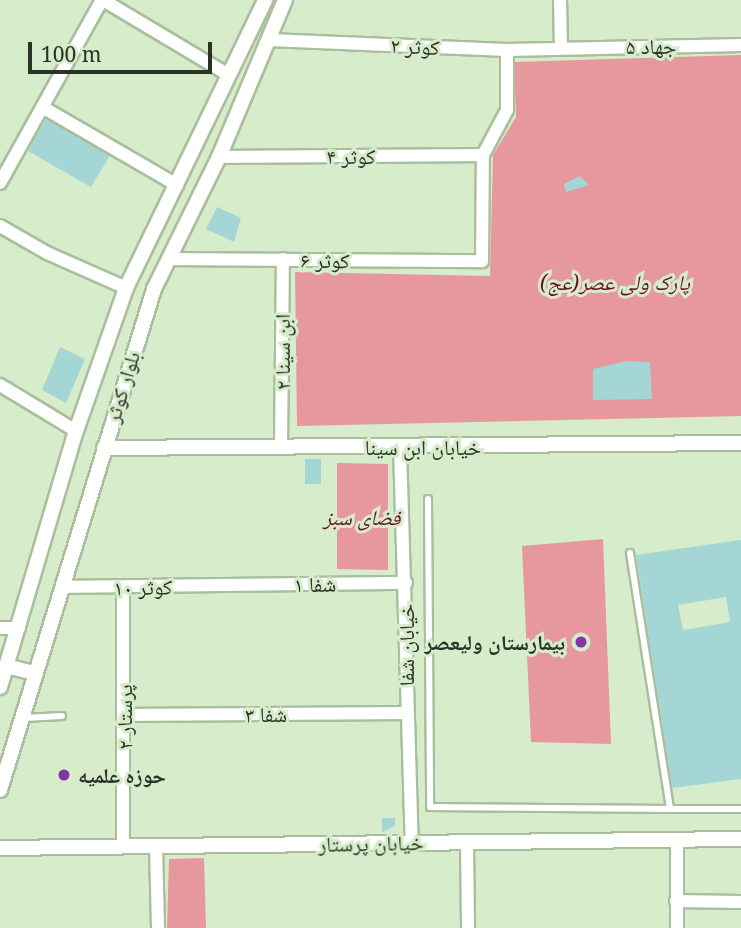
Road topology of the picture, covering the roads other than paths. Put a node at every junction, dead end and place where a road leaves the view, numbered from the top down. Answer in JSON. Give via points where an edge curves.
{"nodes":[{"id":1,"x":103,"y":0,"type":"edge"},
{"id":2,"x":265,"y":0,"type":"edge"},
{"id":3,"x":285,"y":0,"type":"edge"},
{"id":4,"x":560,"y":0,"type":"edge"},
{"id":5,"x":269,"y":40,"type":"junction"},
{"id":6,"x":741,"y":45,"type":"edge"},
{"id":7,"x":561,"y":48,"type":"junction"},
{"id":8,"x":507,"y":50,"type":"junction"},
{"id":9,"x":229,"y":75,"type":"junction"},
{"id":10,"x":44,"y":108,"type":"junction"},
{"id":11,"x":483,"y":155,"type":"junction"},
{"id":12,"x":219,"y":157,"type":"junction"},
{"id":13,"x":0,"y":183,"type":"edge"},
{"id":14,"x":177,"y":185,"type":"junction"},
{"id":15,"x":0,"y":226,"type":"edge"},
{"id":16,"x":168,"y":259,"type":"junction"},
{"id":17,"x":283,"y":260,"type":"junction"},
{"id":18,"x":126,"y":288,"type":"junction"},
{"id":19,"x":0,"y":385,"type":"edge"},
{"id":20,"x":76,"y":431,"type":"junction"},
{"id":21,"x":741,"y":443,"type":"edge"},
{"id":22,"x":281,"y":445,"type":"junction"},
{"id":23,"x":104,"y":448,"type":"junction"},
{"id":24,"x":400,"y":448,"type":"junction"},
{"id":25,"x":429,"y":499,"type":"dead end"},
{"id":26,"x":630,"y":553,"type":"dead end"},
{"id":27,"x":406,"y":583,"type":"junction"},
{"id":28,"x":225,"y":585,"type":"joint"},
{"id":29,"x":62,"y":587,"type":"junction"},
{"id":30,"x":123,"y":588,"type":"junction"},
{"id":31,"x":0,"y":628,"type":"edge"},
{"id":32,"x":19,"y":628,"type":"junction"},
{"id":33,"x":6,"y":666,"type":"junction"},
{"id":34,"x":35,"y":673,"type":"junction"},
{"id":35,"x":0,"y":687,"type":"edge"},
{"id":36,"x":407,"y":713,"type":"junction"},
{"id":37,"x":125,"y":715,"type":"junction"},
{"id":38,"x":62,"y":716,"type":"dead end"},
{"id":39,"x":22,"y":718,"type":"junction"},
{"id":40,"x":0,"y":790,"type":"edge"},
{"id":41,"x":670,"y":809,"type":"junction"},
{"id":42,"x":741,"y":809,"type":"edge"},
{"id":43,"x":677,"y":839,"type":"junction"},
{"id":44,"x":741,"y":839,"type":"edge"},
{"id":45,"x":412,"y":842,"type":"junction"},
{"id":46,"x":467,"y":843,"type":"junction"},
{"id":47,"x":123,"y":846,"type":"junction"},
{"id":48,"x":156,"y":846,"type":"junction"},
{"id":49,"x":0,"y":848,"type":"edge"},
{"id":50,"x":676,"y":901,"type":"junction"},
{"id":51,"x":741,"y":902,"type":"edge"},
{"id":52,"x":158,"y":928,"type":"edge"},
{"id":53,"x":468,"y":928,"type":"edge"},
{"id":54,"x":677,"y":928,"type":"edge"}],
"edges":[{"from":1,"to":9,"type":"street"},
{"from":1,"to":10,"type":"street"},
{"from":2,"to":9,"type":"street","name":"بلوار کوثر"},
{"from":3,"to":5,"type":"street","name":"بلوار کوثر"},
{"from":4,"to":7,"type":"street"},
{"from":5,"to":8,"type":"street","name":"کوثر ۲"},
{"from":5,"to":12,"type":"street","name":"بلوار کوثر"},
{"from":6,"to":7,"type":"street","name":"جهاد ۵"},
{"from":7,"to":8,"type":"street","name":"کوثر ۲"},
{"from":8,"to":11,"type":"street","via":[[507,110]]},
{"from":9,"to":14,"type":"street","name":"بلوار کوثر"},
{"from":10,"to":13,"type":"street"},
{"from":10,"to":14,"type":"street"},
{"from":11,"to":12,"type":"street","name":"کوثر ۴"},
{"from":11,"to":17,"type":"street","name":"کوثر ۶","via":[[482,261]]},
{"from":12,"to":16,"type":"street","name":"بلوار کوثر"},
{"from":14,"to":18,"type":"street","name":"بلوار کوثر"},
{"from":15,"to":18,"type":"street"},
{"from":16,"to":17,"type":"street","name":"کوثر ۶"},
{"from":16,"to":23,"type":"street","name":"بلوار کوثر","via":[[134,348]]},
{"from":17,"to":22,"type":"street","name":"ابن سینا ۲"},
{"from":18,"to":20,"type":"street","name":"بلوار کوثر"},
{"from":19,"to":20,"type":"street"},
{"from":20,"to":32,"type":"street","name":"بلوار کوثر"},
{"from":21,"to":24,"type":"street","name":"خیابان ابن سینا"},
{"from":22,"to":23,"type":"street","name":"خیابان ابن سینا"},
{"from":22,"to":24,"type":"street","name":"خیابان ابن سینا"},
{"from":23,"to":29,"type":"street","name":"بلوار کوثر"},
{"from":24,"to":27,"type":"street","name":"خیابان شفا"},
{"from":25,"to":41,"type":"lane","via":[[430,807]]},
{"from":26,"to":41,"type":"lane"},
{"from":27,"to":28,"type":"street","name":"شفا ۱"},
{"from":27,"to":36,"type":"street","name":"خیابان شفا"},
{"from":28,"to":30,"type":"street","name":"کوثر ۱۰"},
{"from":29,"to":30,"type":"street","name":"کوثر ۱۰"},
{"from":29,"to":34,"type":"street","name":"بلوار کوثر"},
{"from":30,"to":37,"type":"street","name":"پرستار ۲"},
{"from":31,"to":32,"type":"street"},
{"from":32,"to":33,"type":"street","name":"بلوار کوثر"},
{"from":33,"to":34,"type":"street"},
{"from":33,"to":35,"type":"street","name":"بلوار کوثر"},
{"from":34,"to":39,"type":"street","name":"بلوار کوثر"},
{"from":36,"to":37,"type":"street","name":"شفا ۳"},
{"from":36,"to":45,"type":"street","name":"خیابان شفا"},
{"from":37,"to":47,"type":"street","name":"پرستار ۲"},
{"from":38,"to":39,"type":"lane"},
{"from":39,"to":40,"type":"street","name":"بلوار کوثر"},
{"from":41,"to":42,"type":"lane"},
{"from":43,"to":44,"type":"street","name":"خیابان پرستار"},
{"from":43,"to":46,"type":"street","name":"خیابان پرستار"},
{"from":43,"to":50,"type":"street"},
{"from":45,"to":46,"type":"street","name":"خیابان پرستار"},
{"from":45,"to":48,"type":"street","name":"خیابان پرستار"},
{"from":46,"to":53,"type":"street"},
{"from":47,"to":48,"type":"street","name":"خیابان پرستار"},
{"from":47,"to":49,"type":"street","name":"خیابان پرستار"},
{"from":48,"to":52,"type":"street"},
{"from":50,"to":51,"type":"street"},
{"from":50,"to":54,"type":"street"}]}
